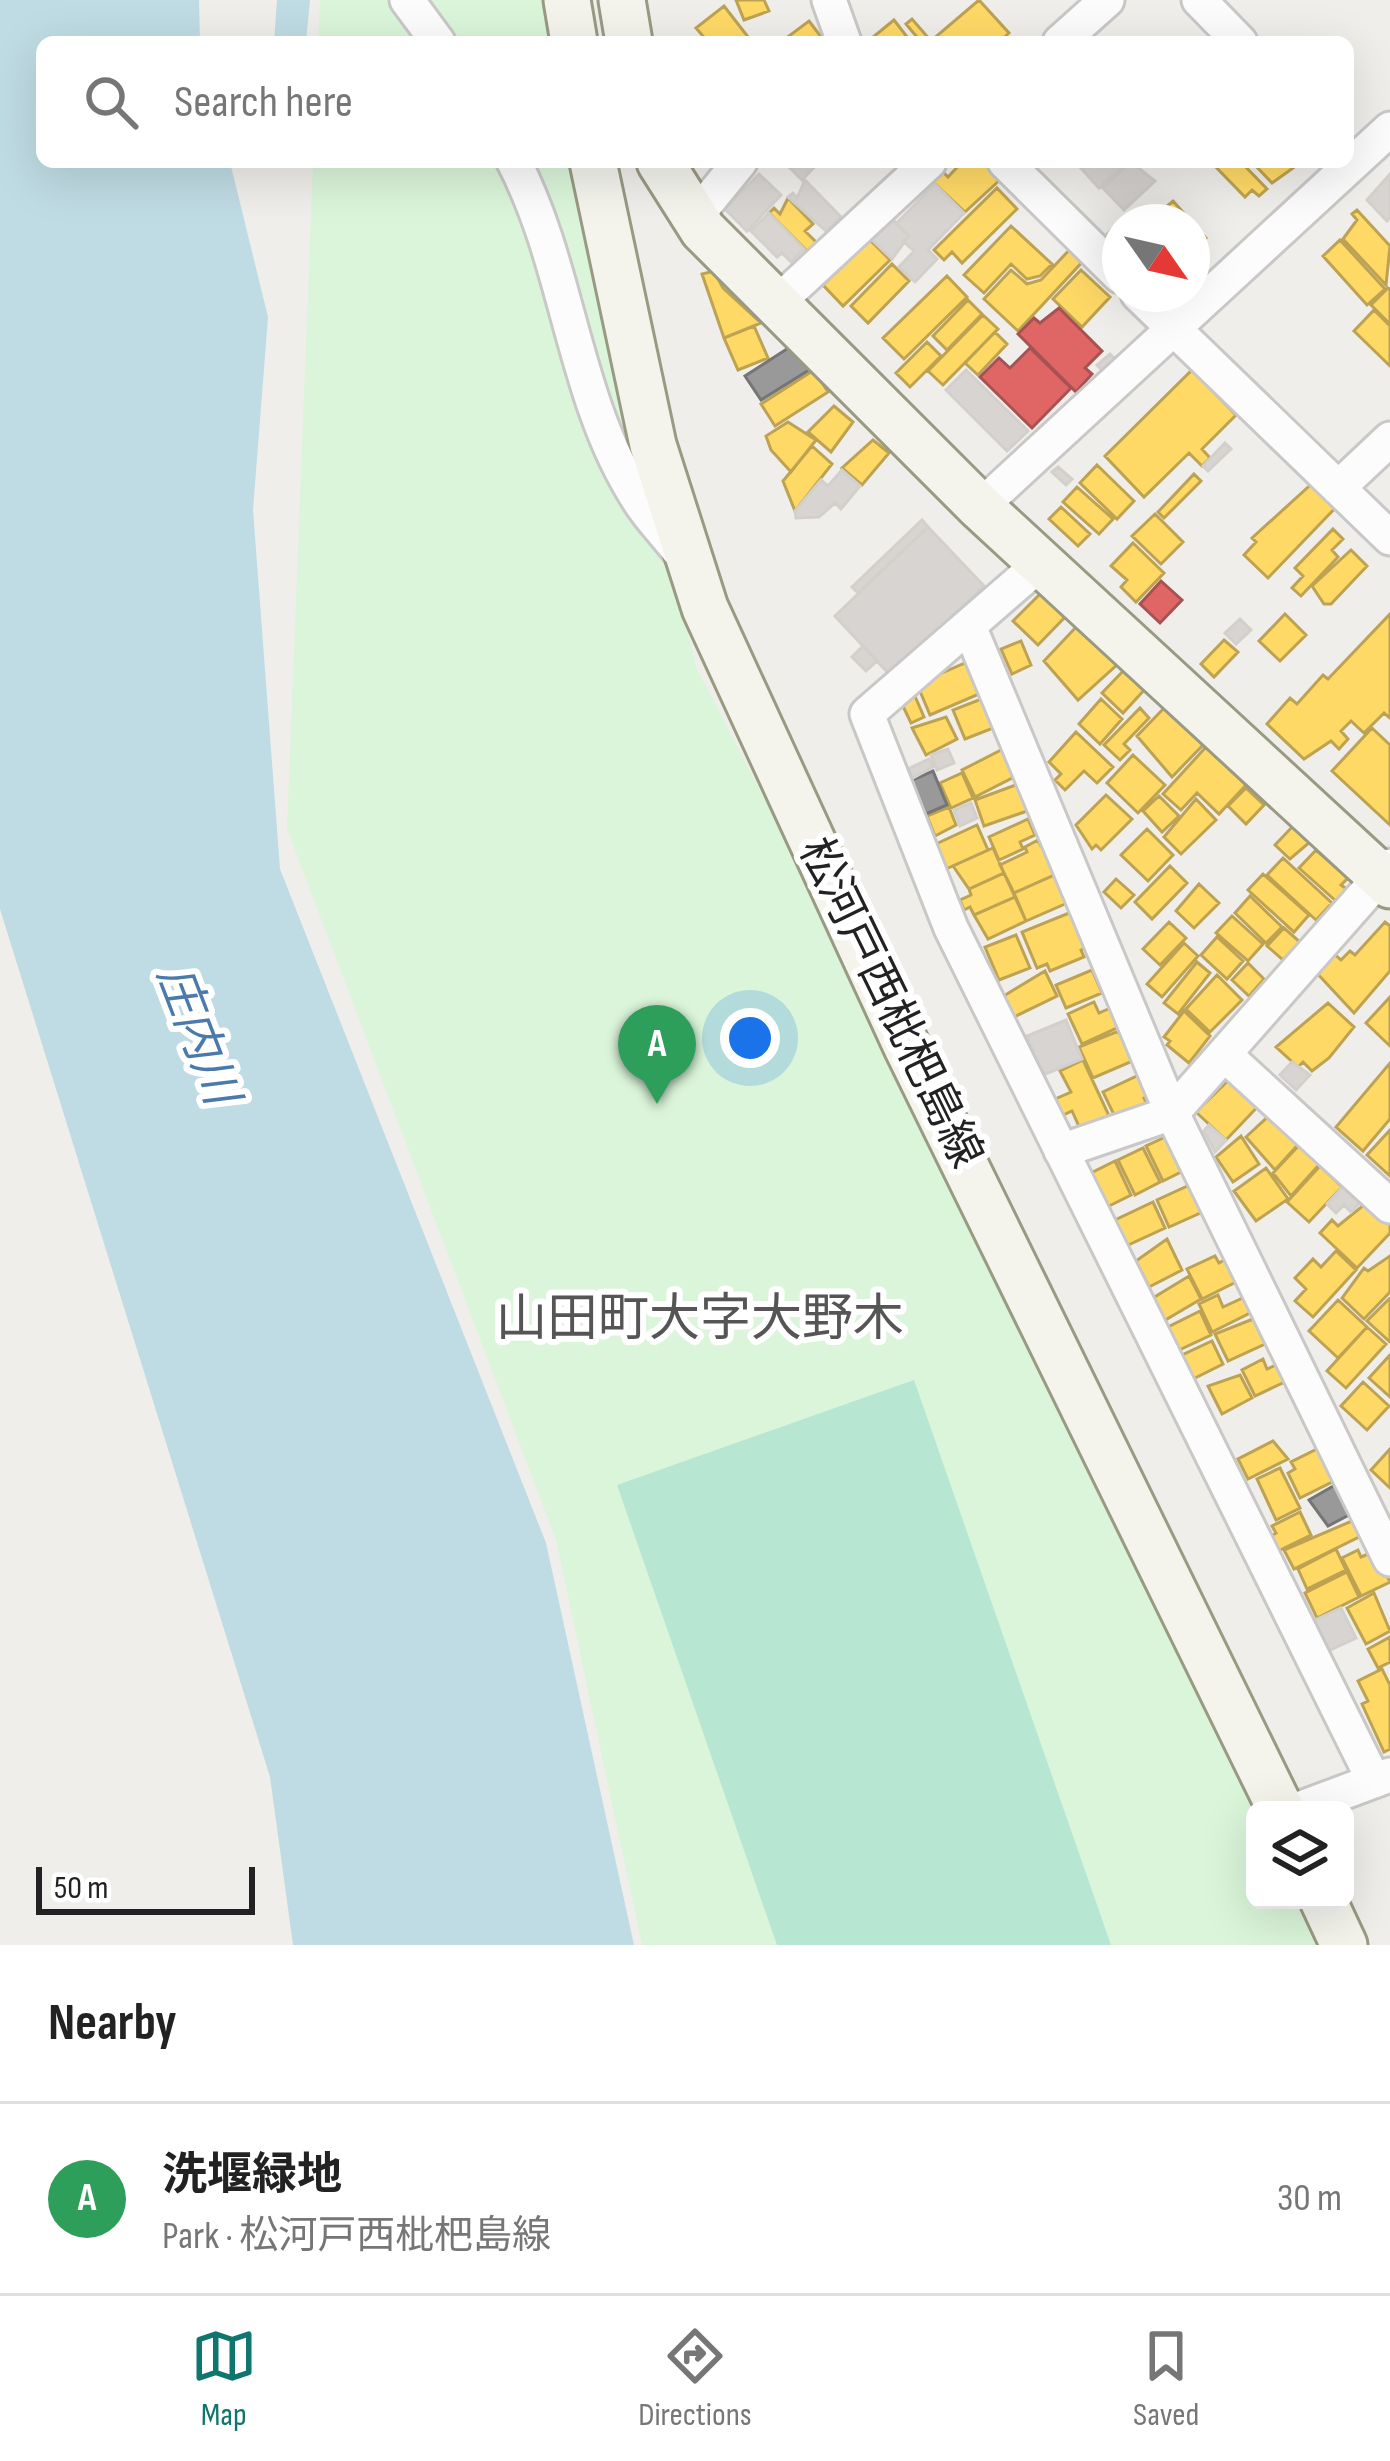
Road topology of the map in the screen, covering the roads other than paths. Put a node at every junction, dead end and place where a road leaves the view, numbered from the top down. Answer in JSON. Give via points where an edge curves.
{"nodes":[{"id":1,"x":407,"y":0,"type":"edge"},
{"id":2,"x":567,"y":0,"type":"edge"},
{"id":3,"x":622,"y":0,"type":"edge"},
{"id":4,"x":829,"y":0,"type":"edge"},
{"id":5,"x":1107,"y":0,"type":"edge"},
{"id":6,"x":1198,"y":0,"type":"edge"},
{"id":7,"x":434,"y":36,"type":"edge"},
{"id":8,"x":573,"y":36,"type":"edge"},
{"id":9,"x":628,"y":36,"type":"edge"},
{"id":10,"x":842,"y":36,"type":"edge"},
{"id":11,"x":1067,"y":36,"type":"edge"},
{"id":12,"x":1234,"y":36,"type":"edge"},
{"id":13,"x":1390,"y":130,"type":"edge"},
{"id":14,"x":1354,"y":154,"type":"edge"},
{"id":15,"x":517,"y":168,"type":"edge"},
{"id":16,"x":594,"y":168,"type":"edge"},
{"id":17,"x":664,"y":168,"type":"edge"},
{"id":18,"x":735,"y":168,"type":"edge"},
{"id":19,"x":913,"y":168,"type":"edge"},
{"id":20,"x":1011,"y":168,"type":"edge"},
{"id":21,"x":1340,"y":168,"type":"edge"},
{"id":22,"x":695,"y":217,"type":"junction"},
{"id":23,"x":1102,"y":258,"type":"edge"},
{"id":24,"x":777,"y":303,"type":"junction"},
{"id":25,"x":1156,"y":312,"type":"edge"},
{"id":26,"x":1173,"y":329,"type":"junction"},
{"id":27,"x":1390,"y":439,"type":"edge"},
{"id":28,"x":1338,"y":488,"type":"junction"},
{"id":29,"x":980,"y":507,"type":"junction"},
{"id":30,"x":1390,"y":538,"type":"edge"},
{"id":31,"x":1041,"y":563,"type":"junction"},
{"id":32,"x":693,"y":569,"type":"junction"},
{"id":33,"x":969,"y":626,"type":"junction"},
{"id":34,"x":1387,"y":876,"type":"edge"},
{"id":35,"x":1224,"y":1054,"type":"junction"},
{"id":36,"x":1172,"y":1113,"type":"junction"},
{"id":37,"x":1061,"y":1151,"type":"junction"},
{"id":38,"x":1390,"y":1206,"type":"edge"},
{"id":39,"x":1390,"y":1559,"type":"edge"},
{"id":40,"x":1382,"y":1778,"type":"edge"},
{"id":41,"x":1277,"y":1801,"type":"edge"},
{"id":42,"x":1320,"y":1801,"type":"edge"},
{"id":43,"x":1327,"y":1909,"type":"edge"},
{"id":44,"x":1344,"y":1945,"type":"edge"}],
"edges":[{"from":1,"to":7,"type":"street"},
{"from":2,"to":8,"type":"main road"},
{"from":3,"to":9,"type":"main road"},
{"from":4,"to":10,"type":"street"},
{"from":5,"to":11,"type":"street"},
{"from":6,"to":12,"type":"street"},
{"from":13,"to":14,"type":"street"},
{"from":15,"to":32,"type":"street","via":[[598,411],[637,498]]},
{"from":16,"to":32,"type":"main road","name":"松河戸西枇杷島線","via":[[653,445]]},
{"from":17,"to":22,"type":"main road"},
{"from":18,"to":22,"type":"street"},
{"from":19,"to":24,"type":"street"},
{"from":20,"to":23,"type":"street"},
{"from":21,"to":26,"type":"street"},
{"from":22,"to":24,"type":"main road"},
{"from":24,"to":29,"type":"main road"},
{"from":25,"to":26,"type":"street"},
{"from":26,"to":28,"type":"street"},
{"from":26,"to":29,"type":"street"},
{"from":27,"to":28,"type":"street"},
{"from":28,"to":30,"type":"street"},
{"from":29,"to":31,"type":"main road"},
{"from":31,"to":33,"type":"street"},
{"from":31,"to":34,"type":"main road"},
{"from":32,"to":41,"type":"main road","name":"松河戸西枇杷島線","via":[[897,1026]]},
{"from":33,"to":36,"type":"street"},
{"from":33,"to":37,"type":"street","via":[[867,714],[951,928]]},
{"from":34,"to":35,"type":"street"},
{"from":35,"to":36,"type":"street"},
{"from":35,"to":38,"type":"street"},
{"from":36,"to":37,"type":"street"},
{"from":36,"to":39,"type":"street"},
{"from":37,"to":40,"type":"street"},
{"from":40,"to":42,"type":"street"},
{"from":43,"to":44,"type":"main road"}]}
